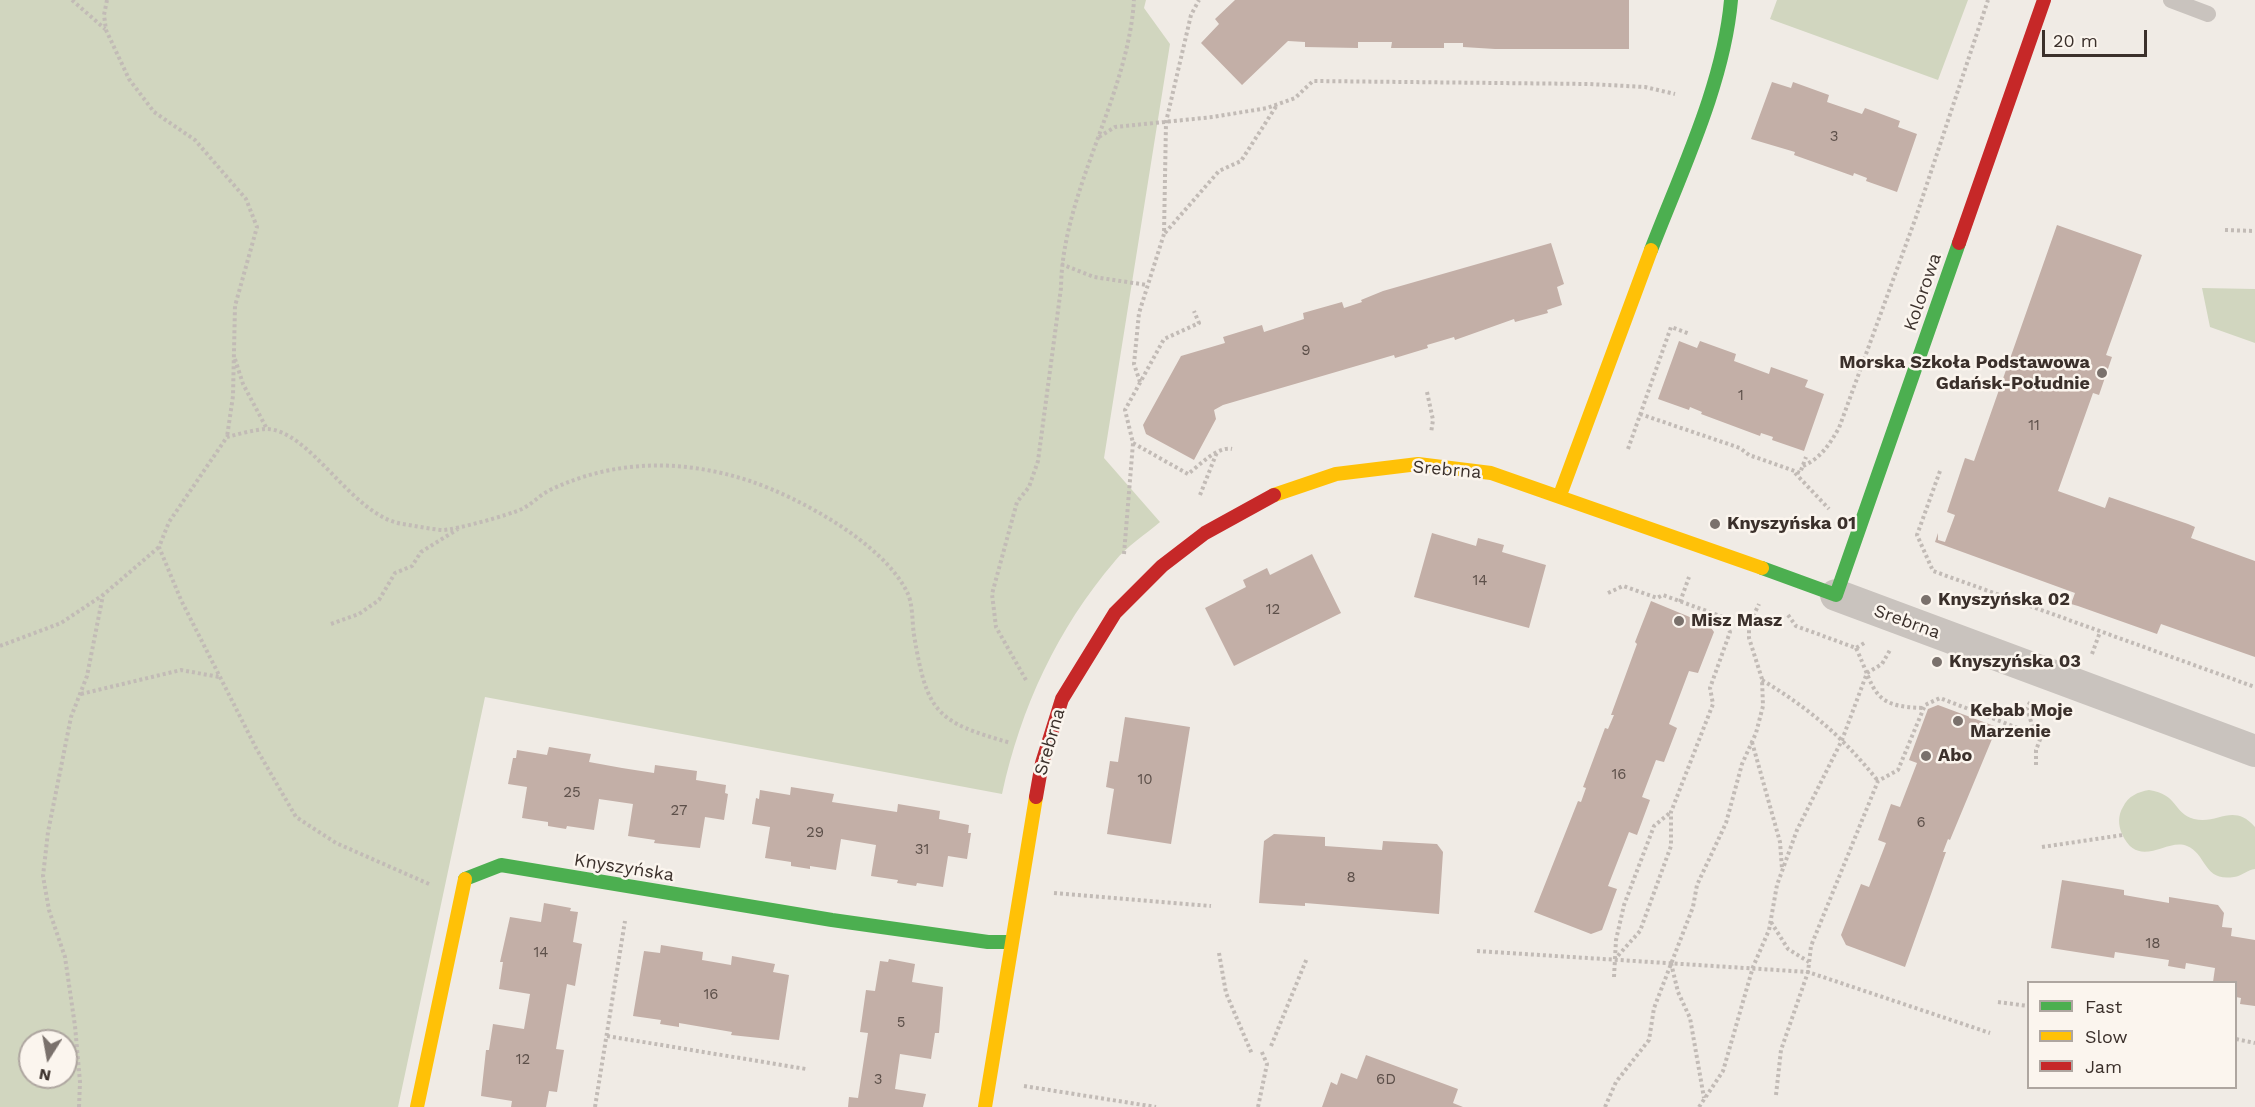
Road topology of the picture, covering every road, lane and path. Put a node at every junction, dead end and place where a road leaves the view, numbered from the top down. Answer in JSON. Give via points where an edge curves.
{"nodes":[{"id":1,"x":72,"y":0,"type":"edge"},
{"id":2,"x":107,"y":0,"type":"edge"},
{"id":3,"x":1134,"y":0,"type":"edge"},
{"id":4,"x":1199,"y":0,"type":"edge"},
{"id":5,"x":1731,"y":0,"type":"edge"},
{"id":6,"x":1988,"y":0,"type":"edge"},
{"id":7,"x":2044,"y":0,"type":"edge"},
{"id":8,"x":2170,"y":0,"type":"edge"},
{"id":9,"x":2208,"y":14,"type":"dead end"},
{"id":10,"x":106,"y":30,"type":"junction"},
{"id":11,"x":1707,"y":101,"type":"junction"},
{"id":12,"x":1278,"y":104,"type":"junction"},
{"id":13,"x":1166,"y":122,"type":"junction"},
{"id":14,"x":1098,"y":137,"type":"junction"},
{"id":15,"x":2225,"y":230,"type":"dead end"},
{"id":16,"x":2255,"y":231,"type":"edge"},
{"id":17,"x":1164,"y":234,"type":"junction"},
{"id":18,"x":1061,"y":264,"type":"junction"},
{"id":19,"x":1147,"y":285,"type":"junction"},
{"id":20,"x":1194,"y":310,"type":"dead end"},
{"id":21,"x":1690,"y":334,"type":"dead end"},
{"id":22,"x":234,"y":356,"type":"junction"},
{"id":23,"x":1140,"y":382,"type":"junction"},
{"id":24,"x":1427,"y":392,"type":"dead end"},
{"id":25,"x":1640,"y":414,"type":"junction"},
{"id":26,"x":267,"y":429,"type":"junction"},
{"id":27,"x":227,"y":437,"type":"junction"},
{"id":28,"x":1431,"y":437,"type":"dead end"},
{"id":29,"x":1133,"y":443,"type":"junction"},
{"id":30,"x":1232,"y":449,"type":"dead end"},
{"id":31,"x":1628,"y":449,"type":"dead end"},
{"id":32,"x":1218,"y":451,"type":"junction"},
{"id":33,"x":1806,"y":457,"type":"dead end"},
{"id":34,"x":1803,"y":466,"type":"junction"},
{"id":35,"x":1793,"y":471,"type":"junction"},
{"id":36,"x":1940,"y":471,"type":"dead end"},
{"id":37,"x":1560,"y":495,"type":"junction"},
{"id":38,"x":1197,"y":503,"type":"dead end"},
{"id":39,"x":1832,"y":512,"type":"dead end"},
{"id":40,"x":461,"y":527,"type":"junction"},
{"id":41,"x":159,"y":547,"type":"junction"},
{"id":42,"x":1124,"y":556,"type":"dead end"},
{"id":43,"x":1608,"y":593,"type":"dead end"},
{"id":44,"x":103,"y":595,"type":"junction"},
{"id":45,"x":1836,"y":596,"type":"junction"},
{"id":46,"x":1760,"y":602,"type":"dead end"},
{"id":47,"x":331,"y":624,"type":"dead end"},
{"id":48,"x":2100,"y":632,"type":"junction"},
{"id":49,"x":1892,"y":640,"type":"dead end"},
{"id":50,"x":0,"y":645,"type":"edge"},
{"id":51,"x":1856,"y":648,"type":"dead end"},
{"id":52,"x":2091,"y":658,"type":"dead end"},
{"id":53,"x":1868,"y":673,"type":"junction"},
{"id":54,"x":219,"y":677,"type":"junction"},
{"id":55,"x":1762,"y":679,"type":"junction"},
{"id":56,"x":1026,"y":680,"type":"dead end"},
{"id":57,"x":2255,"y":687,"type":"edge"},
{"id":58,"x":2036,"y":692,"type":"dead end"},
{"id":59,"x":80,"y":694,"type":"junction"},
{"id":60,"x":1924,"y":708,"type":"junction"},
{"id":61,"x":2035,"y":735,"type":"junction"},
{"id":62,"x":1842,"y":740,"type":"junction"},
{"id":63,"x":1752,"y":741,"type":"junction"},
{"id":64,"x":1020,"y":746,"type":"dead end"},
{"id":65,"x":2255,"y":751,"type":"edge"},
{"id":66,"x":2037,"y":768,"type":"dead end"},
{"id":67,"x":1878,"y":781,"type":"junction"},
{"id":68,"x":1671,"y":812,"type":"junction"},
{"id":69,"x":2123,"y":836,"type":"dead end"},
{"id":70,"x":2042,"y":847,"type":"dead end"},
{"id":71,"x":1782,"y":873,"type":"junction"},
{"id":72,"x":631,"y":887,"type":"junction"},
{"id":73,"x":1051,"y":893,"type":"dead end"},
{"id":74,"x":461,"y":895,"type":"junction"},
{"id":75,"x":1211,"y":906,"type":"dead end"},
{"id":76,"x":1770,"y":922,"type":"junction"},
{"id":77,"x":1010,"y":942,"type":"junction"},
{"id":78,"x":1478,"y":951,"type":"dead end"},
{"id":79,"x":1219,"y":953,"type":"dead end"},
{"id":80,"x":1307,"y":958,"type":"dead end"},
{"id":81,"x":1615,"y":960,"type":"junction"},
{"id":82,"x":1809,"y":962,"type":"junction"},
{"id":83,"x":1671,"y":963,"type":"junction"},
{"id":84,"x":1753,"y":968,"type":"junction"},
{"id":85,"x":1808,"y":972,"type":"junction"},
{"id":86,"x":1614,"y":977,"type":"dead end"},
{"id":87,"x":1998,"y":1002,"type":"dead end"},
{"id":88,"x":2027,"y":1006,"type":"edge"},
{"id":89,"x":1990,"y":1033,"type":"dead end"},
{"id":90,"x":607,"y":1036,"type":"junction"},
{"id":91,"x":2237,"y":1040,"type":"edge"},
{"id":92,"x":2255,"y":1043,"type":"edge"},
{"id":93,"x":1271,"y":1046,"type":"dead end"},
{"id":94,"x":1261,"y":1050,"type":"dead end"},
{"id":95,"x":1252,"y":1054,"type":"dead end"},
{"id":96,"x":806,"y":1069,"type":"dead end"},
{"id":97,"x":1024,"y":1086,"type":"dead end"},
{"id":98,"x":1776,"y":1095,"type":"dead end"},
{"id":99,"x":1704,"y":1098,"type":"junction"},
{"id":100,"x":79,"y":1107,"type":"edge"},
{"id":101,"x":417,"y":1107,"type":"edge"},
{"id":102,"x":595,"y":1107,"type":"edge"},
{"id":103,"x":984,"y":1107,"type":"edge"},
{"id":104,"x":1156,"y":1107,"type":"edge"},
{"id":105,"x":1258,"y":1107,"type":"edge"},
{"id":106,"x":1605,"y":1107,"type":"edge"},
{"id":107,"x":1699,"y":1107,"type":"edge"}],
"edges":[{"from":1,"to":10,"type":"path"},
{"from":2,"to":10,"type":"path"},
{"from":3,"to":14,"type":"path","via":[[1117,85]]},
{"from":4,"to":13,"type":"path","via":[[1191,15]]},
{"from":5,"to":11,"type":"street","via":[[1729,22]]},
{"from":6,"to":34,"type":"path","via":[[1916,217],[1839,428],[1828,447]]},
{"from":7,"to":45,"type":"street","name":"Kolorowa"},
{"from":8,"to":9,"type":"lane"},
{"from":10,"to":22,"type":"path","via":[[129,79],[154,112],[195,140],[246,198],[257,227],[236,306]]},
{"from":11,"to":12,"type":"path","via":[[1645,87],[1589,84],[1313,81],[1295,98]]},
{"from":11,"to":37,"type":"street"},
{"from":12,"to":13,"type":"path"},
{"from":12,"to":17,"type":"path","via":[[1241,161],[1219,171]]},
{"from":13,"to":14,"type":"path","via":[[1115,127]]},
{"from":13,"to":17,"type":"path"},
{"from":14,"to":18,"type":"path"},
{"from":15,"to":16,"type":"path"},
{"from":17,"to":19,"type":"path"},
{"from":18,"to":19,"type":"path","via":[[1094,277]]},
{"from":18,"to":56,"type":"path","via":[[1038,461],[1029,487],[1017,502],[992,594],[996,627]]},
{"from":19,"to":23,"type":"path","via":[[1139,314],[1134,364]]},
{"from":20,"to":23,"type":"path","via":[[1199,323],[1164,339]]},
{"from":21,"to":25,"type":"path","via":[[1671,327]]},
{"from":22,"to":26,"type":"path","via":[[243,384]]},
{"from":22,"to":27,"type":"path"},
{"from":23,"to":29,"type":"path","via":[[1125,410]]},
{"from":24,"to":28,"type":"path","via":[[1433,420]]},
{"from":25,"to":31,"type":"path"},
{"from":25,"to":35,"type":"path","via":[[1740,448]]},
{"from":26,"to":27,"type":"path"},
{"from":26,"to":40,"type":"path","via":[[293,438],[349,492],[393,523],[444,530]]},
{"from":27,"to":41,"type":"path","via":[[169,522]]},
{"from":29,"to":32,"type":"path","via":[[1188,474]]},
{"from":29,"to":42,"type":"path"},
{"from":30,"to":32,"type":"path"},
{"from":32,"to":38,"type":"path"},
{"from":33,"to":34,"type":"path"},
{"from":34,"to":35,"type":"path","via":[[1800,473]]},
{"from":35,"to":39,"type":"path"},
{"from":36,"to":48,"type":"path","via":[[1917,535],[1933,572]]},
{"from":37,"to":45,"type":"street","name":"Srebrna"},
{"from":37,"to":77,"type":"street","name":"Srebrna","via":[[1491,473],[1418,464],[1336,474],[1268,498],[1205,533],[1162,566],[1115,613],[1062,699],[1042,763]]},
{"from":40,"to":47,"type":"path","via":[[421,552],[412,566],[395,573],[379,600],[359,614]]},
{"from":40,"to":64,"type":"path","via":[[520,510],[550,490],[612,469],[663,463],[751,482],[816,509],[878,555],[908,593],[921,678],[933,703],[950,722]]},
{"from":41,"to":44,"type":"path"},
{"from":41,"to":54,"type":"path"},
{"from":43,"to":68,"type":"path","via":[[1623,586],[1657,598],[1663,596],[1723,617],[1730,632],[1710,688],[1713,704]]},
{"from":44,"to":50,"type":"path","via":[[61,623]]},
{"from":44,"to":59,"type":"path"},
{"from":45,"to":65,"type":"street","name":"Srebrna"},
{"from":46,"to":55,"type":"path","via":[[1749,625],[1749,638]]},
{"from":48,"to":52,"type":"path"},
{"from":48,"to":57,"type":"path"},
{"from":49,"to":53,"type":"path","via":[[1889,655]]},
{"from":51,"to":53,"type":"path"},
{"from":53,"to":60,"type":"path","via":[[1880,699],[1888,704]]},
{"from":53,"to":62,"type":"path"},
{"from":54,"to":59,"type":"path","via":[[181,670]]},
{"from":54,"to":74,"type":"path","via":[[296,817],[336,843],[410,879]]},
{"from":55,"to":62,"type":"path","via":[[1802,704]]},
{"from":55,"to":63,"type":"path","via":[[1763,706]]},
{"from":58,"to":61,"type":"path","via":[[2027,709]]},
{"from":59,"to":100,"type":"path","via":[[48,832],[44,876],[49,910],[65,957],[77,1048]]},
{"from":60,"to":61,"type":"path","via":[[1940,698]]},
{"from":60,"to":67,"type":"path","via":[[1898,770]]},
{"from":61,"to":66,"type":"path","via":[[2041,737],[2036,750]]},
{"from":62,"to":67,"type":"path"},
{"from":62,"to":71,"type":"path","via":[[1797,830]]},
{"from":63,"to":71,"type":"path","via":[[1780,842]]},
{"from":63,"to":83,"type":"path","via":[[1726,823],[1697,885],[1694,907]]},
{"from":67,"to":82,"type":"path","via":[[1811,946]]},
{"from":68,"to":81,"type":"path","via":[[1671,846],[1640,931]]},
{"from":68,"to":81,"type":"path","via":[[1654,826],[1624,904]]},
{"from":69,"to":70,"type":"path"},
{"from":71,"to":76,"type":"path"},
{"from":72,"to":74,"type":"street","name":"Knyszyńska","via":[[501,865],[464,879]]},
{"from":72,"to":77,"type":"street","name":"Knyszyńska","via":[[843,922]]},
{"from":72,"to":90,"type":"path"},
{"from":73,"to":75,"type":"path"},
{"from":74,"to":101,"type":"street","name":"Knyszyńska"},
{"from":76,"to":82,"type":"path","via":[[1788,949]]},
{"from":76,"to":84,"type":"path"},
{"from":77,"to":103,"type":"street","name":"Srebrna"},
{"from":78,"to":81,"type":"path"},
{"from":79,"to":95,"type":"path","via":[[1226,993]]},
{"from":80,"to":93,"type":"path"},
{"from":81,"to":83,"type":"path"},
{"from":81,"to":86,"type":"path"},
{"from":82,"to":85,"type":"path"},
{"from":83,"to":84,"type":"path"},
{"from":83,"to":99,"type":"path","via":[[1690,1018]]},
{"from":83,"to":106,"type":"path","via":[[1654,1008],[1649,1040],[1616,1082]]},
{"from":84,"to":85,"type":"path"},
{"from":84,"to":99,"type":"path","via":[[1723,1071]]},
{"from":85,"to":89,"type":"path"},
{"from":85,"to":98,"type":"path","via":[[1781,1050]]},
{"from":87,"to":88,"type":"path"},
{"from":90,"to":96,"type":"path"},
{"from":90,"to":102,"type":"path"},
{"from":91,"to":92,"type":"path"},
{"from":94,"to":105,"type":"path","via":[[1267,1065]]},
{"from":97,"to":104,"type":"path"},
{"from":99,"to":107,"type":"path"}]}
